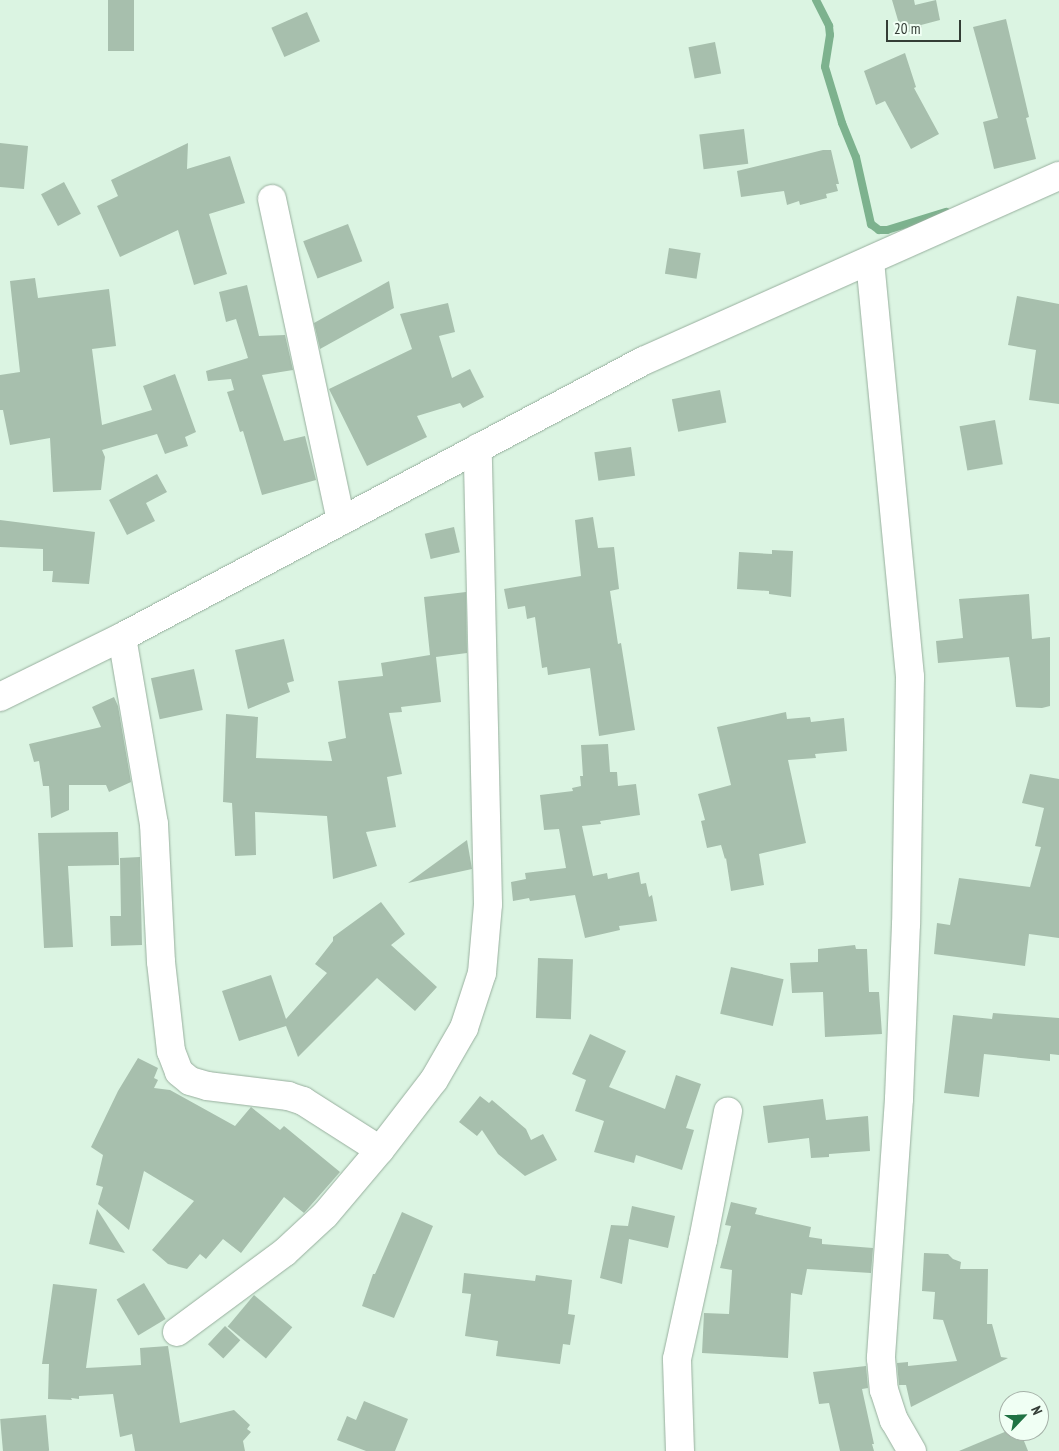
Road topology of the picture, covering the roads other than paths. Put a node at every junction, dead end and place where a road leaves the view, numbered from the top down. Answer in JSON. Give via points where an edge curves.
{"nodes":[{"id":1,"x":1059,"y":176,"type":"edge"},
{"id":2,"x":272,"y":199,"type":"dead end"},
{"id":3,"x":870,"y":261,"type":"junction"},
{"id":4,"x":478,"y":448,"type":"junction"},
{"id":5,"x":342,"y":521,"type":"junction"},
{"id":6,"x":122,"y":637,"type":"junction"},
{"id":7,"x":0,"y":697,"type":"edge"},
{"id":8,"x":728,"y":1112,"type":"dead end"},
{"id":9,"x":380,"y":1150,"type":"junction"},
{"id":10,"x":177,"y":1332,"type":"dead end"},
{"id":11,"x":680,"y":1451,"type":"edge"},
{"id":12,"x":912,"y":1451,"type":"edge"}],
"edges":[{"from":1,"to":3,"type":"street"},
{"from":2,"to":5,"type":"street"},
{"from":3,"to":4,"type":"street","via":[[643,361]]},
{"from":3,"to":12,"type":"street","via":[[910,677],[905,944],[881,1358],[884,1390],[894,1420]]},
{"from":4,"to":5,"type":"street"},
{"from":4,"to":9,"type":"street","via":[[488,904],[482,973],[464,1028],[434,1080]]},
{"from":5,"to":6,"type":"street"},
{"from":6,"to":7,"type":"street"},
{"from":6,"to":9,"type":"street","via":[[154,824],[161,962],[171,1051],[179,1072],[207,1086],[288,1096],[303,1101]]},
{"from":8,"to":11,"type":"street","via":[[677,1359]]},
{"from":9,"to":10,"type":"street","via":[[325,1215],[285,1252]]}]}
